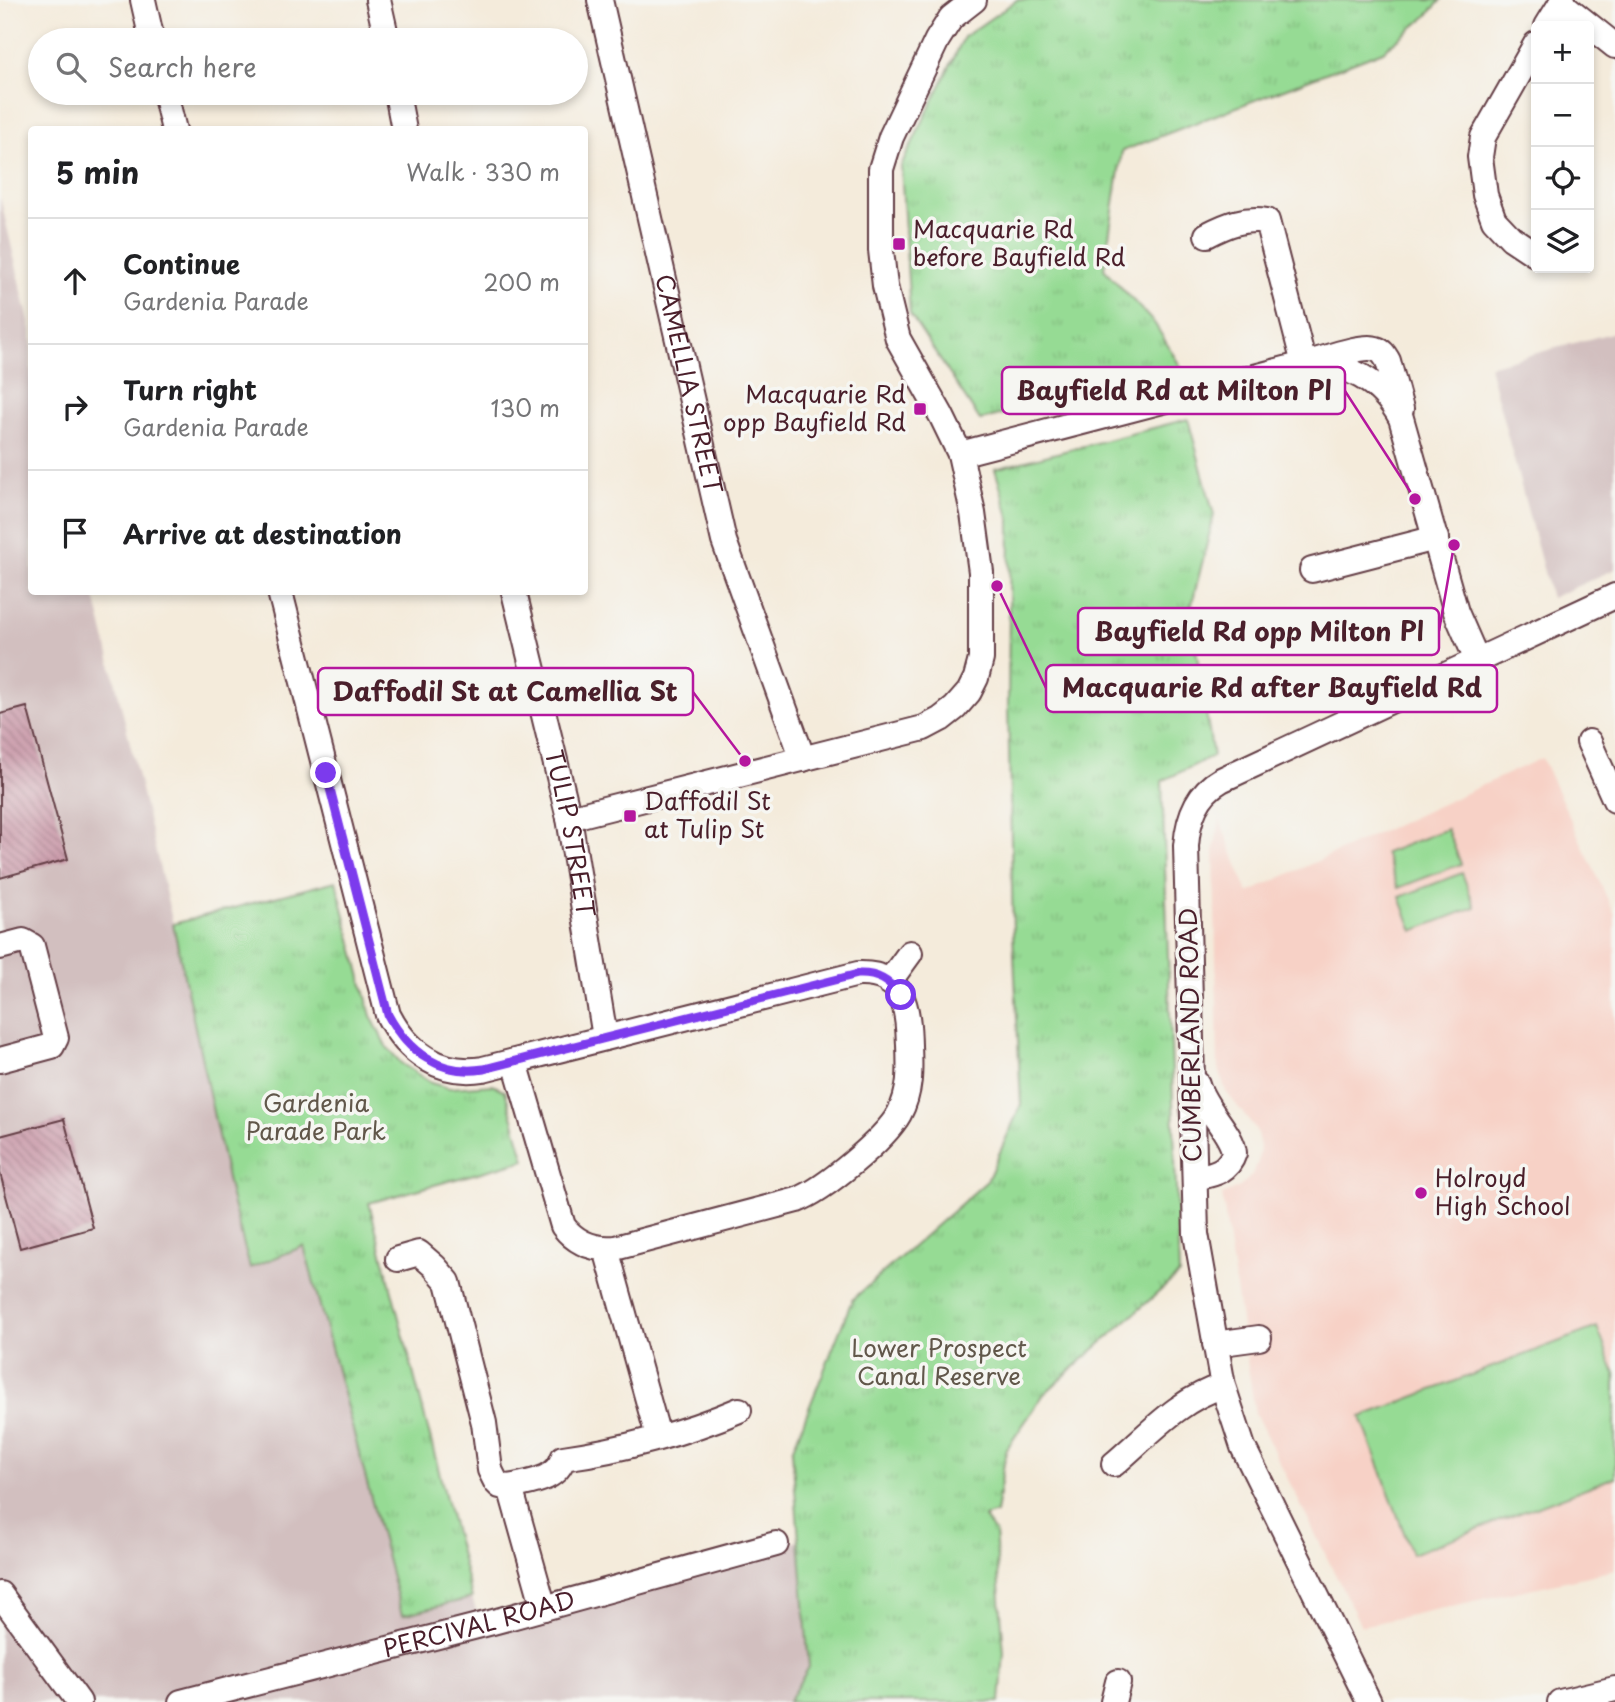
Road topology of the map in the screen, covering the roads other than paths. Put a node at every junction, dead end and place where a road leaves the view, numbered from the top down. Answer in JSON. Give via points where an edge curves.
{"nodes":[{"id":1,"x":143,"y":0,"type":"edge"},
{"id":2,"x":379,"y":0,"type":"edge"},
{"id":3,"x":600,"y":0,"type":"edge"},
{"id":4,"x":974,"y":0,"type":"edge"},
{"id":5,"x":1562,"y":1,"type":"edge"},
{"id":6,"x":1550,"y":21,"type":"edge"},
{"id":7,"x":149,"y":28,"type":"edge"},
{"id":8,"x":385,"y":28,"type":"edge"},
{"id":9,"x":1615,"y":46,"type":"edge"},
{"id":10,"x":1531,"y":53,"type":"edge"},
{"id":11,"x":168,"y":105,"type":"edge"},
{"id":12,"x":399,"y":105,"type":"edge"},
{"id":13,"x":173,"y":126,"type":"edge"},
{"id":14,"x":403,"y":126,"type":"edge"},
{"id":15,"x":1207,"y":235,"type":"dead end"},
{"id":16,"x":1531,"y":251,"type":"edge"},
{"id":17,"x":1304,"y":364,"type":"junction"},
{"id":18,"x":960,"y":454,"type":"junction"},
{"id":19,"x":1436,"y":538,"type":"junction"},
{"id":20,"x":1312,"y":570,"type":"dead end"},
{"id":21,"x":281,"y":595,"type":"edge"},
{"id":22,"x":515,"y":595,"type":"edge"},
{"id":23,"x":1615,"y":596,"type":"edge"},
{"id":24,"x":1477,"y":660,"type":"junction"},
{"id":25,"x":1589,"y":742,"type":"dead end"},
{"id":26,"x":803,"y":759,"type":"junction"},
{"id":27,"x":1615,"y":800,"type":"edge"},
{"id":28,"x":569,"y":818,"type":"junction"},
{"id":29,"x":0,"y":947,"type":"edge"},
{"id":30,"x":910,"y":953,"type":"dead end"},
{"id":31,"x":889,"y":982,"type":"junction"},
{"id":32,"x":605,"y":1037,"type":"junction"},
{"id":33,"x":0,"y":1060,"type":"edge"},
{"id":34,"x":515,"y":1062,"type":"junction"},
{"id":35,"x":1192,"y":1070,"type":"junction"},
{"id":36,"x":1195,"y":1178,"type":"junction"},
{"id":37,"x":606,"y":1249,"type":"junction"},
{"id":38,"x":398,"y":1259,"type":"dead end"},
{"id":39,"x":1259,"y":1338,"type":"dead end"},
{"id":40,"x":1215,"y":1344,"type":"junction"},
{"id":41,"x":1223,"y":1385,"type":"junction"},
{"id":42,"x":739,"y":1410,"type":"dead end"},
{"id":43,"x":658,"y":1436,"type":"junction"},
{"id":44,"x":1114,"y":1464,"type":"dead end"},
{"id":45,"x":510,"y":1487,"type":"junction"},
{"id":46,"x":776,"y":1544,"type":"dead end"},
{"id":47,"x":0,"y":1594,"type":"edge"},
{"id":48,"x":544,"y":1608,"type":"junction"},
{"id":49,"x":1615,"y":1689,"type":"edge"},
{"id":50,"x":79,"y":1702,"type":"edge"},
{"id":51,"x":181,"y":1702,"type":"edge"},
{"id":52,"x":1369,"y":1702,"type":"edge"},
{"id":53,"x":1560,"y":1702,"type":"edge"}],
"edges":[{"from":1,"to":7,"type":"street"},
{"from":2,"to":8,"type":"street"},
{"from":3,"to":26,"type":"street","name":"CAMELLIA STREET","via":[[724,541]]},
{"from":4,"to":18,"type":"street","via":[[951,18],[936,40],[881,169],[885,286],[898,339]]},
{"from":5,"to":6,"type":"street"},
{"from":5,"to":9,"type":"street"},
{"from":10,"to":16,"type":"street","via":[[1483,137],[1480,157],[1494,220]]},
{"from":11,"to":13,"type":"street"},
{"from":12,"to":14,"type":"street"},
{"from":15,"to":17,"type":"street","via":[[1249,219],[1267,221]]},
{"from":17,"to":18,"type":"street"},
{"from":17,"to":19,"type":"street","via":[[1349,370],[1366,379],[1394,406],[1406,431]]},
{"from":18,"to":26,"type":"street","via":[[980,559],[981,659],[969,692],[933,724]]},
{"from":19,"to":20,"type":"street"},
{"from":19,"to":24,"type":"street","via":[[1456,612]]},
{"from":21,"to":34,"type":"street","via":[[388,1015],[411,1048],[440,1066],[473,1071]]},
{"from":22,"to":28,"type":"street","name":"TULIP STREET"},
{"from":23,"to":24,"type":"street","name":"CUMBERLAND ROAD"},
{"from":24,"to":35,"type":"street","name":"CUMBERLAND ROAD","via":[[1234,773],[1214,783],[1202,796],[1189,824],[1186,846]]},
{"from":25,"to":27,"type":"street"},
{"from":26,"to":28,"type":"street"},
{"from":28,"to":32,"type":"street","name":"TULIP STREET"},
{"from":29,"to":33,"type":"street","via":[[23,941],[33,946],[56,1038],[52,1046]]},
{"from":30,"to":31,"type":"street"},
{"from":31,"to":32,"type":"street","via":[[876,975],[858,974]]},
{"from":31,"to":37,"type":"street","via":[[908,1012],[910,1071],[901,1109],[882,1136],[810,1196]]},
{"from":32,"to":34,"type":"street"},
{"from":34,"to":37,"type":"street","via":[[559,1219],[576,1240]]},
{"from":35,"to":36,"type":"street","name":"CUMBERLAND ROAD"},
{"from":35,"to":36,"type":"street","via":[[1200,1097],[1230,1137],[1234,1153],[1217,1174]]},
{"from":36,"to":40,"type":"street","name":"CUMBERLAND ROAD","via":[[1196,1234]]},
{"from":37,"to":43,"type":"street"},
{"from":38,"to":45,"type":"street","via":[[419,1253],[447,1282],[484,1423],[490,1470],[500,1486]]},
{"from":39,"to":40,"type":"street"},
{"from":40,"to":41,"type":"street","name":"CUMBERLAND ROAD"},
{"from":41,"to":44,"type":"street","via":[[1187,1401]]},
{"from":41,"to":52,"type":"street","name":"CUMBERLAND ROAD","via":[[1243,1447]]},
{"from":42,"to":43,"type":"street"},
{"from":43,"to":45,"type":"street","via":[[563,1458],[554,1474]]},
{"from":45,"to":48,"type":"street"},
{"from":46,"to":48,"type":"street","name":"PERCIVAL ROAD"},
{"from":47,"to":50,"type":"street"},
{"from":48,"to":51,"type":"street","name":"PERCIVAL ROAD"},
{"from":49,"to":53,"type":"street"}]}
